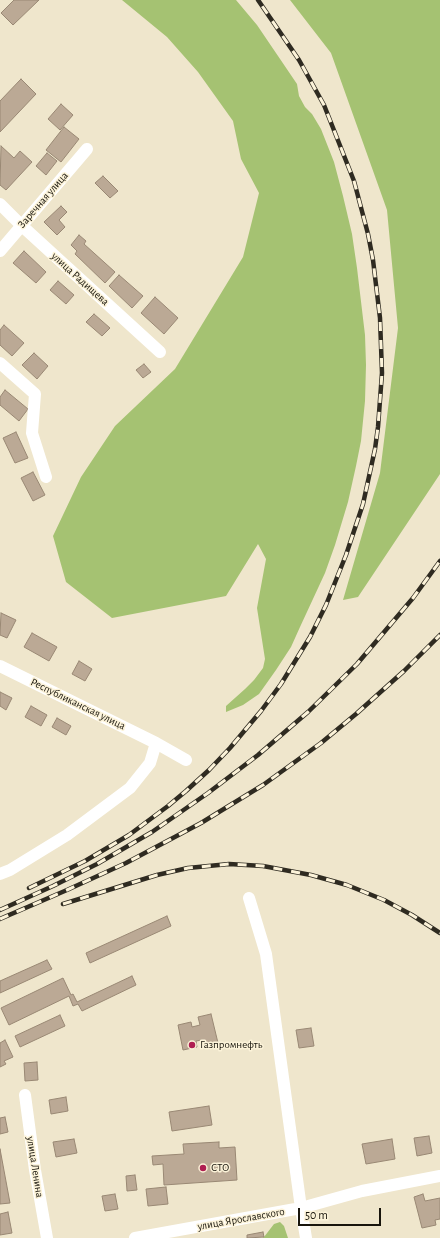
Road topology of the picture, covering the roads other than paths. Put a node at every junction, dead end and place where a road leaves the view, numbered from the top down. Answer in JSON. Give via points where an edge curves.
{"nodes":[{"id":1,"x":87,"y":149,"type":"dead end"},
{"id":2,"x":0,"y":204,"type":"edge"},
{"id":3,"x":21,"y":225,"type":"junction"},
{"id":4,"x":0,"y":250,"type":"edge"},
{"id":5,"x":160,"y":352,"type":"dead end"},
{"id":6,"x":0,"y":363,"type":"edge"},
{"id":7,"x":46,"y":477,"type":"dead end"},
{"id":8,"x":0,"y":666,"type":"edge"},
{"id":9,"x":156,"y":743,"type":"junction"},
{"id":10,"x":186,"y":760,"type":"dead end"},
{"id":11,"x":3,"y":870,"type":"edge"},
{"id":12,"x":249,"y":898,"type":"dead end"},
{"id":13,"x":25,"y":1095,"type":"dead end"},
{"id":14,"x":440,"y":1176,"type":"edge"},
{"id":15,"x":301,"y":1208,"type":"junction"},
{"id":16,"x":47,"y":1238,"type":"edge"},
{"id":17,"x":135,"y":1238,"type":"edge"},
{"id":18,"x":306,"y":1238,"type":"edge"}],
"edges":[{"from":1,"to":3,"type":"street","name":"Заречная улица"},
{"from":2,"to":3,"type":"street","name":"улица Радищева"},
{"from":3,"to":4,"type":"street","name":"Заречная улица"},
{"from":3,"to":5,"type":"street","name":"улица Радищева"},
{"from":6,"to":7,"type":"street","via":[[35,394],[32,433]]},
{"from":8,"to":9,"type":"street","name":"Республиканская улица"},
{"from":9,"to":10,"type":"street","name":"Республиканская улица"},
{"from":9,"to":11,"type":"street","via":[[150,763],[130,788],[67,835]]},
{"from":12,"to":15,"type":"street","via":[[266,954]]},
{"from":13,"to":16,"type":"street","name":"улица Ленина"},
{"from":14,"to":15,"type":"street","name":"улица Ярославского","via":[[362,1191]]},
{"from":15,"to":17,"type":"street","name":"улица Ярославского"},
{"from":15,"to":18,"type":"street"}]}
